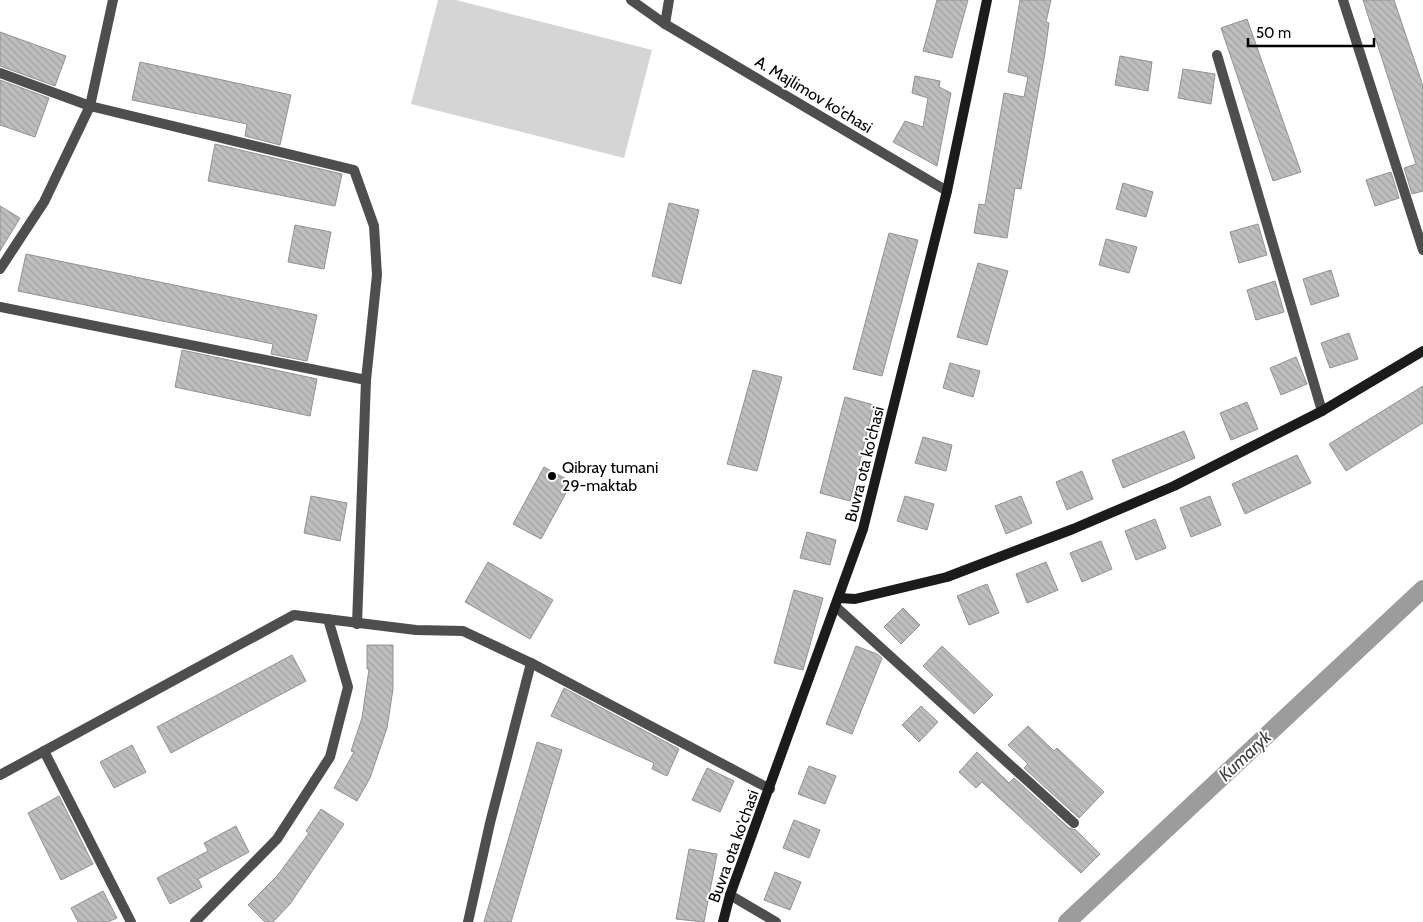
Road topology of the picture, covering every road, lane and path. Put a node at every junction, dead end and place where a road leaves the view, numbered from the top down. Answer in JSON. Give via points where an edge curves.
{"nodes":[{"id":1,"x":112,"y":0,"type":"edge"},
{"id":2,"x":631,"y":0,"type":"edge"},
{"id":3,"x":669,"y":0,"type":"edge"},
{"id":4,"x":987,"y":0,"type":"edge"},
{"id":5,"x":1343,"y":0,"type":"edge"},
{"id":6,"x":665,"y":24,"type":"junction"},
{"id":7,"x":1217,"y":55,"type":"dead end"},
{"id":8,"x":0,"y":73,"type":"edge"},
{"id":9,"x":90,"y":106,"type":"junction"},
{"id":10,"x":947,"y":191,"type":"junction"},
{"id":11,"x":1423,"y":250,"type":"edge"},
{"id":12,"x":0,"y":269,"type":"edge"},
{"id":13,"x":0,"y":307,"type":"edge"},
{"id":14,"x":1423,"y":351,"type":"edge"},
{"id":15,"x":366,"y":380,"type":"junction"},
{"id":16,"x":1322,"y":411,"type":"junction"},
{"id":17,"x":838,"y":603,"type":"junction"},
{"id":18,"x":328,"y":619,"type":"junction"},
{"id":19,"x":357,"y":624,"type":"junction"},
{"id":20,"x":531,"y":662,"type":"junction"},
{"id":21,"x":44,"y":751,"type":"junction"},
{"id":22,"x":0,"y":774,"type":"edge"},
{"id":23,"x":770,"y":789,"type":"junction"},
{"id":24,"x":1074,"y":823,"type":"dead end"},
{"id":25,"x":730,"y":895,"type":"junction"},
{"id":26,"x":132,"y":922,"type":"edge"},
{"id":27,"x":195,"y":922,"type":"edge"},
{"id":28,"x":468,"y":922,"type":"edge"},
{"id":29,"x":723,"y":922,"type":"edge"},
{"id":30,"x":776,"y":922,"type":"edge"}],
"edges":[{"from":1,"to":9,"type":"street"},
{"from":2,"to":6,"type":"street","name":"A. Majlimov ko'chasi"},
{"from":3,"to":6,"type":"street"},
{"from":4,"to":10,"type":"main road","name":"Buvra ota ko'chasi"},
{"from":5,"to":11,"type":"street"},
{"from":6,"to":10,"type":"street","name":"A. Majlimov ko'chasi"},
{"from":7,"to":16,"type":"street"},
{"from":8,"to":9,"type":"street"},
{"from":9,"to":12,"type":"street","via":[[44,202]]},
{"from":9,"to":15,"type":"street","via":[[354,170],[374,226],[377,275]]},
{"from":10,"to":17,"type":"main road","name":"Buvra ota ko'chasi","via":[[863,529]]},
{"from":13,"to":15,"type":"street"},
{"from":14,"to":16,"type":"main road"},
{"from":15,"to":19,"type":"street"},
{"from":16,"to":17,"type":"main road","via":[[1174,486],[1073,529],[947,577]]},
{"from":17,"to":23,"type":"main road","name":"Buvra ota ko'chasi"},
{"from":17,"to":24,"type":"street"},
{"from":18,"to":19,"type":"street"},
{"from":18,"to":21,"type":"street","via":[[294,615]]},
{"from":18,"to":27,"type":"street","via":[[348,687],[330,757],[276,839]]},
{"from":19,"to":20,"type":"street","via":[[463,631]]},
{"from":20,"to":23,"type":"street"},
{"from":20,"to":28,"type":"street"},
{"from":21,"to":22,"type":"street"},
{"from":21,"to":26,"type":"street"},
{"from":23,"to":25,"type":"main road","name":"Buvra ota ko'chasi"},
{"from":25,"to":29,"type":"main road","name":"Buvra ota ko'chasi"},
{"from":25,"to":30,"type":"street"}]}
